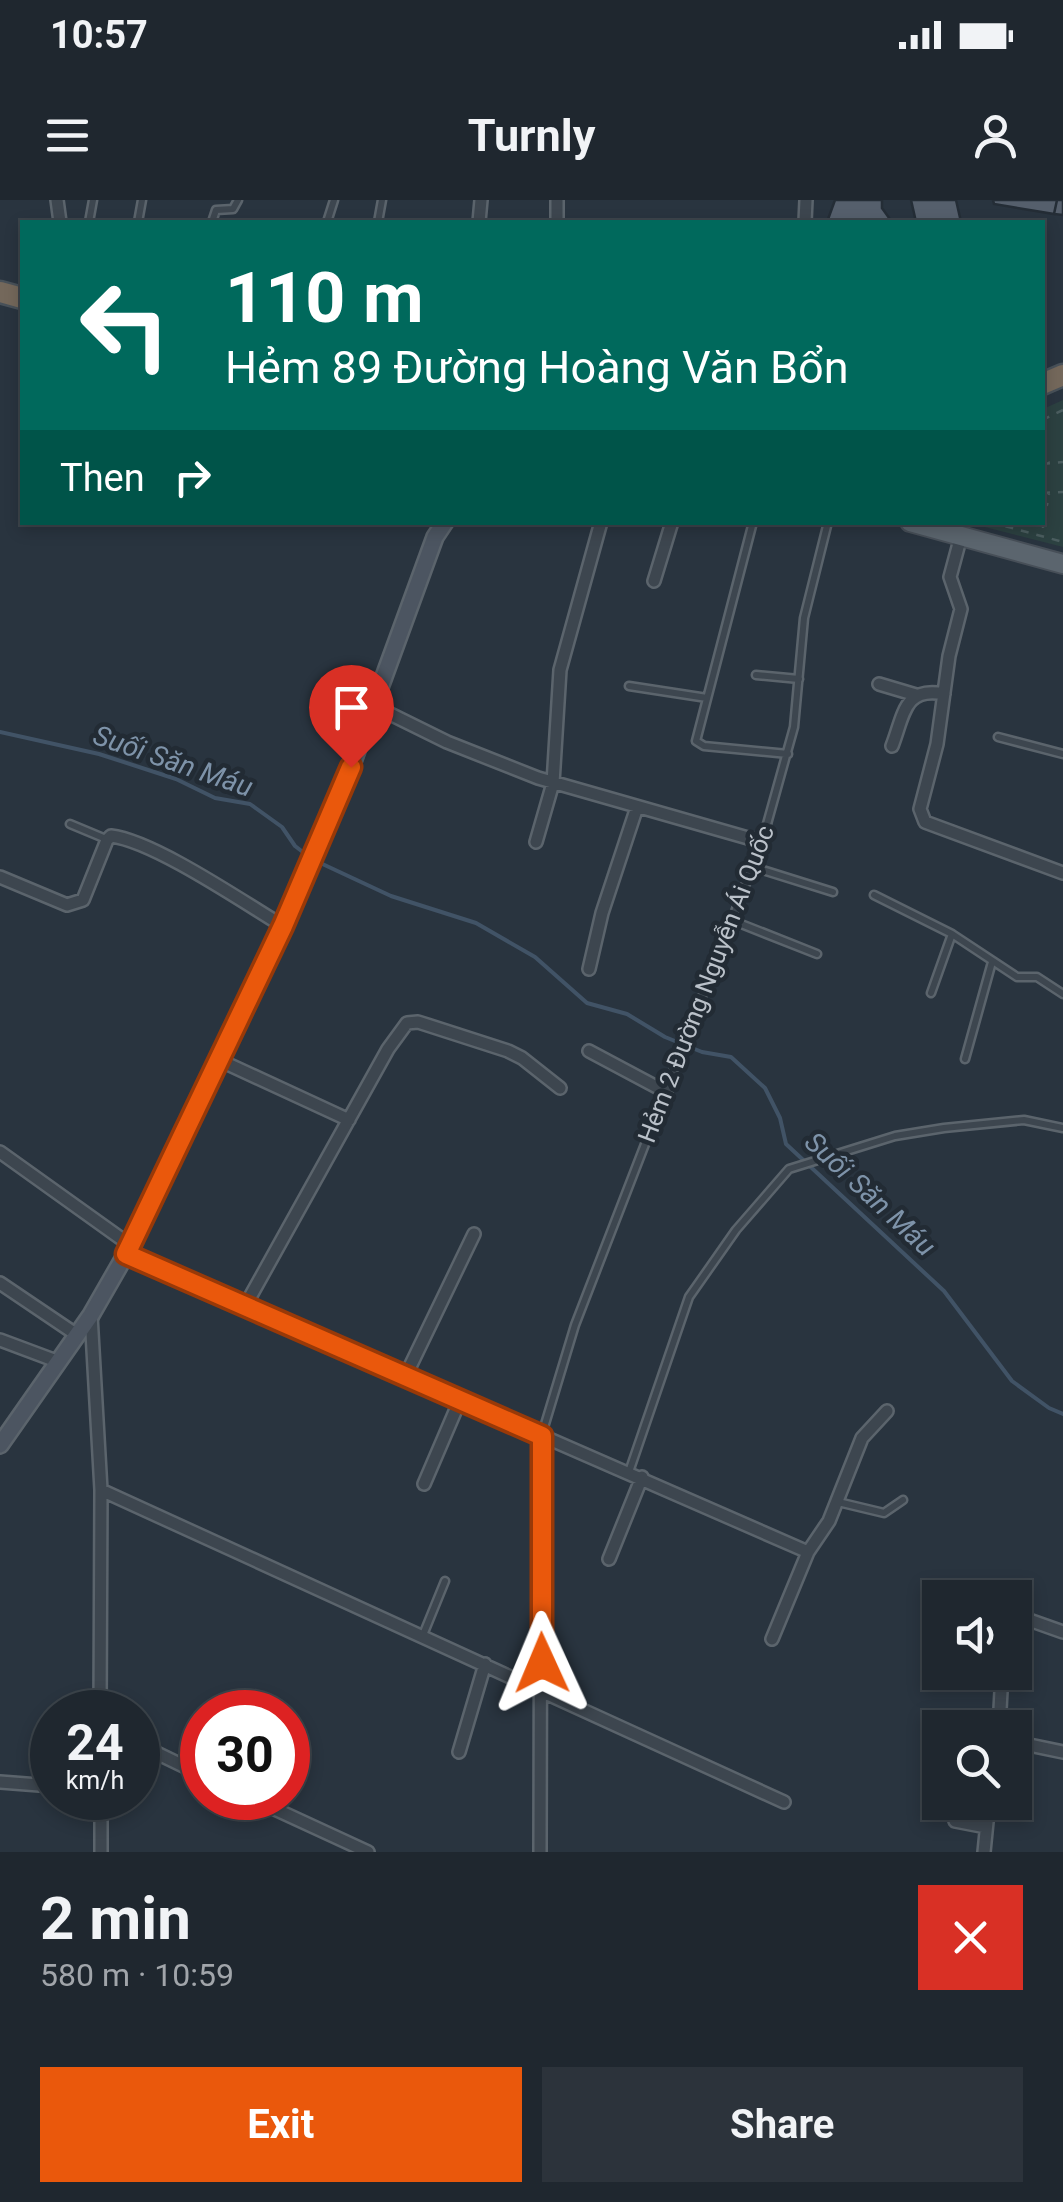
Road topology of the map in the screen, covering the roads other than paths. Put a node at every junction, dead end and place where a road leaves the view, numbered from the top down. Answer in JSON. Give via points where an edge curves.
{"nodes":[{"id":1,"x":238,"y":200,"type":"edge"},
{"id":2,"x":212,"y":220,"type":"edge"},
{"id":3,"x":600,"y":525,"type":"edge"},
{"id":4,"x":671,"y":525,"type":"edge"},
{"id":5,"x":752,"y":525,"type":"edge"},
{"id":6,"x":827,"y":525,"type":"edge"},
{"id":7,"x":921,"y":525,"type":"edge"},
{"id":8,"x":434,"y":530,"type":"edge"},
{"id":9,"x":961,"y":536,"type":"junction"},
{"id":10,"x":1063,"y":564,"type":"edge"},
{"id":11,"x":654,"y":581,"type":"dead end"},
{"id":12,"x":756,"y":674,"type":"dead end"},
{"id":13,"x":798,"y":679,"type":"junction"},
{"id":14,"x":879,"y":684,"type":"dead end"},
{"id":15,"x":630,"y":686,"type":"dead end"},
{"id":16,"x":944,"y":694,"type":"junction"},
{"id":17,"x":916,"y":695,"type":"junction"},
{"id":18,"x":707,"y":698,"type":"junction"},
{"id":19,"x":376,"y":706,"type":"junction"},
{"id":20,"x":998,"y":737,"type":"dead end"},
{"id":21,"x":892,"y":746,"type":"dead end"},
{"id":22,"x":788,"y":754,"type":"junction"},
{"id":23,"x":1063,"y":754,"type":"edge"},
{"id":24,"x":553,"y":782,"type":"junction"},
{"id":25,"x":637,"y":807,"type":"junction"},
{"id":26,"x":70,"y":824,"type":"dead end"},
{"id":27,"x":107,"y":840,"type":"junction"},
{"id":28,"x":536,"y":842,"type":"dead end"},
{"id":29,"x":762,"y":842,"type":"junction"},
{"id":30,"x":752,"y":867,"type":"junction"},
{"id":31,"x":1063,"y":873,"type":"edge"},
{"id":32,"x":0,"y":877,"type":"edge"},
{"id":33,"x":832,"y":892,"type":"dead end"},
{"id":34,"x":874,"y":895,"type":"dead end"},
{"id":35,"x":731,"y":920,"type":"junction"},
{"id":36,"x":283,"y":926,"type":"junction"},
{"id":37,"x":952,"y":934,"type":"junction"},
{"id":38,"x":817,"y":954,"type":"dead end"},
{"id":39,"x":992,"y":962,"type":"junction"},
{"id":40,"x":589,"y":969,"type":"dead end"},
{"id":41,"x":931,"y":993,"type":"dead end"},
{"id":42,"x":1063,"y":994,"type":"edge"},
{"id":43,"x":589,"y":1052,"type":"dead end"},
{"id":44,"x":965,"y":1058,"type":"dead end"},
{"id":45,"x":218,"y":1060,"type":"junction"},
{"id":46,"x":560,"y":1088,"type":"dead end"},
{"id":47,"x":666,"y":1092,"type":"junction"},
{"id":48,"x":349,"y":1120,"type":"junction"},
{"id":49,"x":1063,"y":1128,"type":"edge"},
{"id":50,"x":0,"y":1152,"type":"edge"},
{"id":51,"x":474,"y":1234,"type":"dead end"},
{"id":52,"x":128,"y":1250,"type":"junction"},
{"id":53,"x":0,"y":1283,"type":"edge"},
{"id":54,"x":244,"y":1308,"type":"junction"},
{"id":55,"x":90,"y":1315,"type":"junction"},
{"id":56,"x":77,"y":1335,"type":"junction"},
{"id":57,"x":0,"y":1340,"type":"edge"},
{"id":58,"x":59,"y":1362,"type":"junction"},
{"id":59,"x":405,"y":1377,"type":"junction"},
{"id":60,"x":460,"y":1400,"type":"junction"},
{"id":61,"x":887,"y":1411,"type":"dead end"},
{"id":62,"x":542,"y":1436,"type":"junction"},
{"id":63,"x":1,"y":1442,"type":"edge"},
{"id":64,"x":629,"y":1472,"type":"junction"},
{"id":65,"x":642,"y":1477,"type":"junction"},
{"id":66,"x":424,"y":1484,"type":"dead end"},
{"id":67,"x":101,"y":1490,"type":"junction"},
{"id":68,"x":903,"y":1500,"type":"dead end"},
{"id":69,"x":836,"y":1502,"type":"junction"},
{"id":70,"x":808,"y":1552,"type":"junction"},
{"id":71,"x":610,"y":1560,"type":"dead end"},
{"id":72,"x":445,"y":1581,"type":"dead end"},
{"id":73,"x":1032,"y":1620,"type":"edge"},
{"id":74,"x":1063,"y":1632,"type":"edge"},
{"id":75,"x":423,"y":1636,"type":"junction"},
{"id":76,"x":772,"y":1640,"type":"dead end"},
{"id":77,"x":485,"y":1664,"type":"junction"},
{"id":78,"x":100,"y":1690,"type":"edge"},
{"id":79,"x":542,"y":1690,"type":"junction"},
{"id":80,"x":1001,"y":1691,"type":"dead end"},
{"id":81,"x":1000,"y":1710,"type":"edge"},
{"id":82,"x":1032,"y":1746,"type":"edge"},
{"id":83,"x":459,"y":1752,"type":"dead end"},
{"id":84,"x":1063,"y":1752,"type":"edge"},
{"id":85,"x":0,"y":1782,"type":"edge"},
{"id":86,"x":30,"y":1784,"type":"edge"},
{"id":87,"x":784,"y":1802,"type":"dead end"},
{"id":88,"x":101,"y":1820,"type":"edge"},
{"id":89,"x":299,"y":1820,"type":"edge"},
{"id":90,"x":987,"y":1820,"type":"edge"},
{"id":91,"x":956,"y":1821,"type":"dead end"},
{"id":92,"x":986,"y":1826,"type":"junction"},
{"id":93,"x":101,"y":1852,"type":"edge"},
{"id":94,"x":368,"y":1852,"type":"edge"},
{"id":95,"x":540,"y":1852,"type":"edge"},
{"id":96,"x":984,"y":1852,"type":"edge"}],
"edges":[{"from":1,"to":2,"type":"lane","via":[[234,209],[214,212]]},
{"from":3,"to":24,"type":"street","via":[[560,670]]},
{"from":4,"to":11,"type":"street"},
{"from":5,"to":18,"type":"lane"},
{"from":6,"to":13,"type":"lane","name":"Hẻm 2 Đường Nguyễn Ái Quốc","via":[[804,618]]},
{"from":7,"to":9,"type":"main road"},
{"from":8,"to":19,"type":"main road"},
{"from":9,"to":10,"type":"main road"},
{"from":9,"to":16,"type":"street","via":[[950,577],[961,609]]},
{"from":12,"to":13,"type":"lane"},
{"from":13,"to":22,"type":"lane","name":"Hẻm 2 Đường Nguyễn Ái Quốc"},
{"from":14,"to":17,"type":"street"},
{"from":15,"to":18,"type":"lane"},
{"from":16,"to":17,"type":"street"},
{"from":16,"to":31,"type":"street","via":[[921,817]]},
{"from":17,"to":21,"type":"street"},
{"from":18,"to":22,"type":"lane","via":[[700,744]]},
{"from":19,"to":24,"type":"street","via":[[447,742]]},
{"from":19,"to":36,"type":"main road"},
{"from":20,"to":23,"type":"lane"},
{"from":22,"to":29,"type":"lane","name":"Hẻm 2 Đường Nguyễn Ái Quốc"},
{"from":24,"to":25,"type":"street"},
{"from":24,"to":28,"type":"street"},
{"from":25,"to":29,"type":"street"},
{"from":25,"to":40,"type":"street"},
{"from":26,"to":27,"type":"lane"},
{"from":27,"to":32,"type":"street","via":[[78,904]]},
{"from":27,"to":36,"type":"street","via":[[120,837],[162,856]]},
{"from":29,"to":30,"type":"lane","name":"Hẻm 2 Đường Nguyễn Ái Quốc"},
{"from":30,"to":33,"type":"lane"},
{"from":30,"to":35,"type":"lane","name":"Hẻm 2 Đường Nguyễn Ái Quốc"},
{"from":34,"to":37,"type":"lane"},
{"from":35,"to":38,"type":"lane"},
{"from":35,"to":47,"type":"lane","name":"Hẻm 2 Đường Nguyễn Ái Quốc"},
{"from":36,"to":45,"type":"main road"},
{"from":37,"to":39,"type":"lane"},
{"from":37,"to":41,"type":"lane"},
{"from":39,"to":42,"type":"lane","via":[[1017,977],[1037,976]]},
{"from":39,"to":44,"type":"lane"},
{"from":43,"to":47,"type":"street"},
{"from":45,"to":48,"type":"street"},
{"from":45,"to":52,"type":"main road"},
{"from":46,"to":48,"type":"street","via":[[508,1051],[407,1023]]},
{"from":47,"to":62,"type":"lane","name":"Hẻm 2 Đường Nguyễn Ái Quốc","via":[[575,1324]]},
{"from":48,"to":54,"type":"street"},
{"from":49,"to":64,"type":"lane","via":[[1024,1120],[894,1136],[779,1177],[689,1297]]},
{"from":50,"to":52,"type":"street"},
{"from":51,"to":59,"type":"street"},
{"from":52,"to":54,"type":"street"},
{"from":52,"to":55,"type":"main road"},
{"from":53,"to":56,"type":"street"},
{"from":54,"to":59,"type":"street"},
{"from":55,"to":56,"type":"main road"},
{"from":55,"to":67,"type":"street"},
{"from":56,"to":58,"type":"main road"},
{"from":57,"to":58,"type":"street"},
{"from":58,"to":63,"type":"main road"},
{"from":59,"to":60,"type":"street"},
{"from":60,"to":62,"type":"street"},
{"from":60,"to":66,"type":"street"},
{"from":61,"to":69,"type":"street","via":[[862,1438]]},
{"from":62,"to":64,"type":"street"},
{"from":62,"to":79,"type":"street"},
{"from":64,"to":65,"type":"street"},
{"from":65,"to":70,"type":"street"},
{"from":65,"to":71,"type":"street"},
{"from":67,"to":75,"type":"street"},
{"from":67,"to":78,"type":"street"},
{"from":68,"to":69,"type":"lane","via":[[884,1513]]},
{"from":69,"to":70,"type":"street"},
{"from":70,"to":76,"type":"street"},
{"from":72,"to":75,"type":"lane"},
{"from":73,"to":74,"type":"street"},
{"from":75,"to":77,"type":"street"},
{"from":77,"to":79,"type":"street"},
{"from":77,"to":83,"type":"street"},
{"from":79,"to":87,"type":"street"},
{"from":79,"to":95,"type":"street"},
{"from":80,"to":81,"type":"street"},
{"from":82,"to":84,"type":"street"},
{"from":85,"to":86,"type":"street"},
{"from":88,"to":93,"type":"street"},
{"from":89,"to":94,"type":"street"},
{"from":90,"to":92,"type":"street"},
{"from":91,"to":92,"type":"street"},
{"from":92,"to":96,"type":"street"}]}
